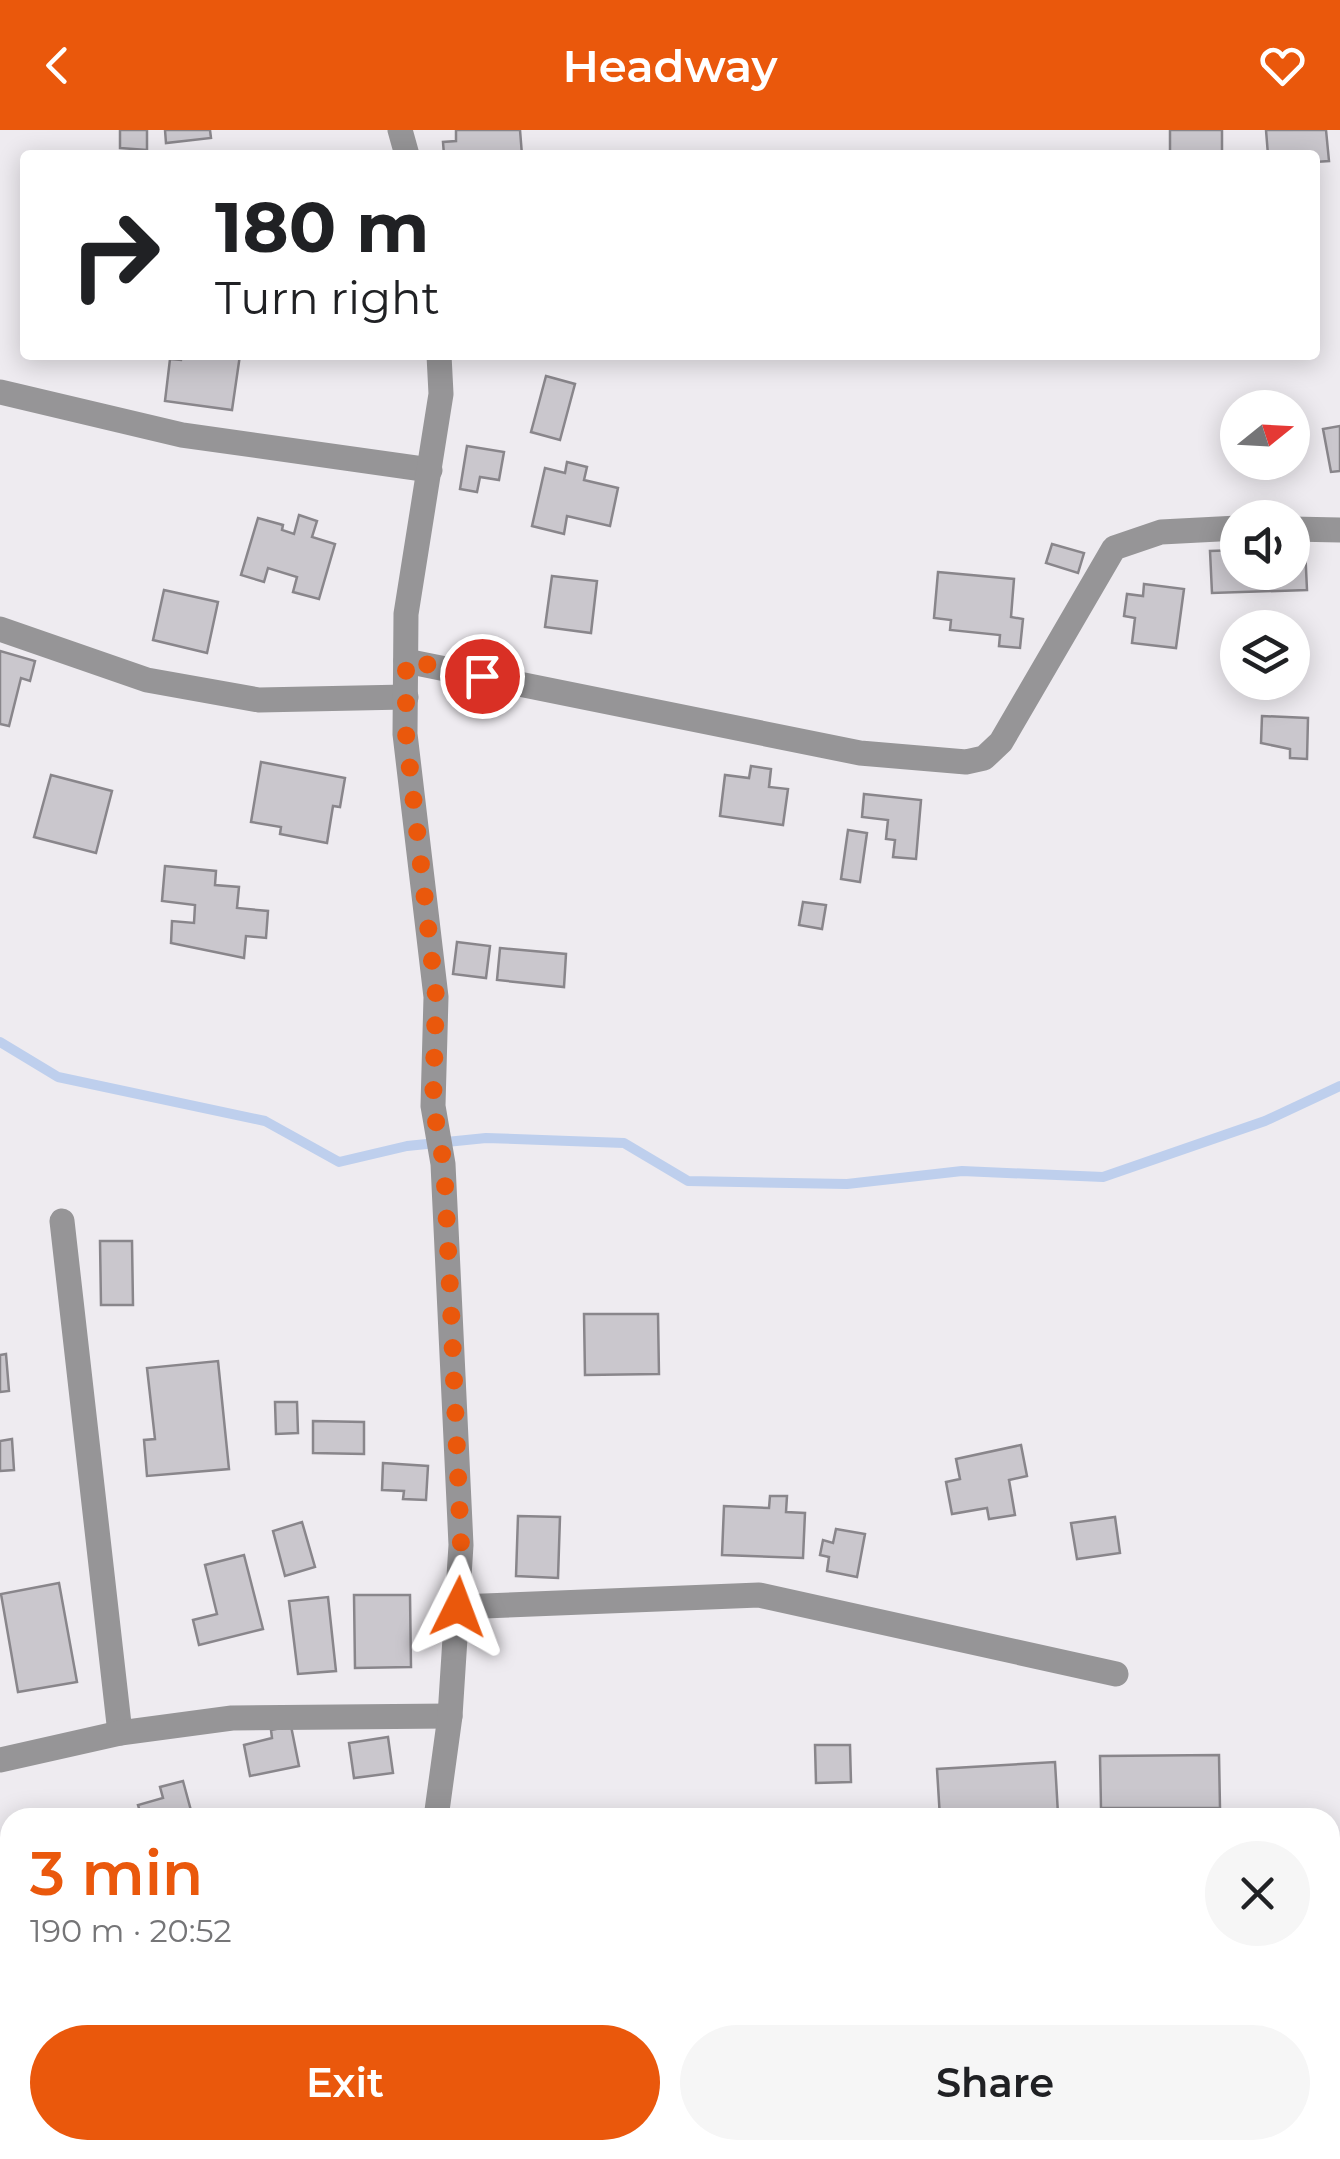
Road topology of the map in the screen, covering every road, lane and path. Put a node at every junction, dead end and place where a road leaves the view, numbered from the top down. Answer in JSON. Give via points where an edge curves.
{"nodes":[{"id":1,"x":439,"y":360,"type":"edge"},
{"id":2,"x":0,"y":392,"type":"edge"},
{"id":3,"x":430,"y":470,"type":"junction"},
{"id":4,"x":1220,"y":529,"type":"edge"},
{"id":5,"x":1310,"y":529,"type":"edge"},
{"id":6,"x":1340,"y":530,"type":"edge"},
{"id":7,"x":0,"y":629,"type":"edge"},
{"id":8,"x":406,"y":660,"type":"junction"},
{"id":9,"x":406,"y":698,"type":"junction"},
{"id":10,"x":62,"y":1221,"type":"dead end"},
{"id":11,"x":458,"y":1607,"type":"junction"},
{"id":12,"x":1116,"y":1674,"type":"dead end"},
{"id":13,"x":450,"y":1716,"type":"junction"},
{"id":14,"x":120,"y":1733,"type":"junction"},
{"id":15,"x":0,"y":1760,"type":"edge"},
{"id":16,"x":437,"y":1808,"type":"edge"}],
"edges":[{"from":1,"to":3,"type":"street"},
{"from":2,"to":3,"type":"street","via":[[182,435]]},
{"from":3,"to":8,"type":"street","via":[[406,614]]},
{"from":4,"to":8,"type":"street","via":[[1161,532],[1114,548],[1002,742],[984,758],[966,762],[860,752]]},
{"from":5,"to":6,"type":"street"},
{"from":7,"to":9,"type":"street","via":[[147,680],[259,700]]},
{"from":8,"to":9,"type":"street"},
{"from":9,"to":11,"type":"street","via":[[436,996],[433,1106],[444,1164]]},
{"from":10,"to":14,"type":"street"},
{"from":11,"to":12,"type":"street","via":[[759,1595]]},
{"from":11,"to":13,"type":"street"},
{"from":13,"to":14,"type":"street","via":[[232,1718]]},
{"from":13,"to":16,"type":"street"},
{"from":14,"to":15,"type":"street"}]}
